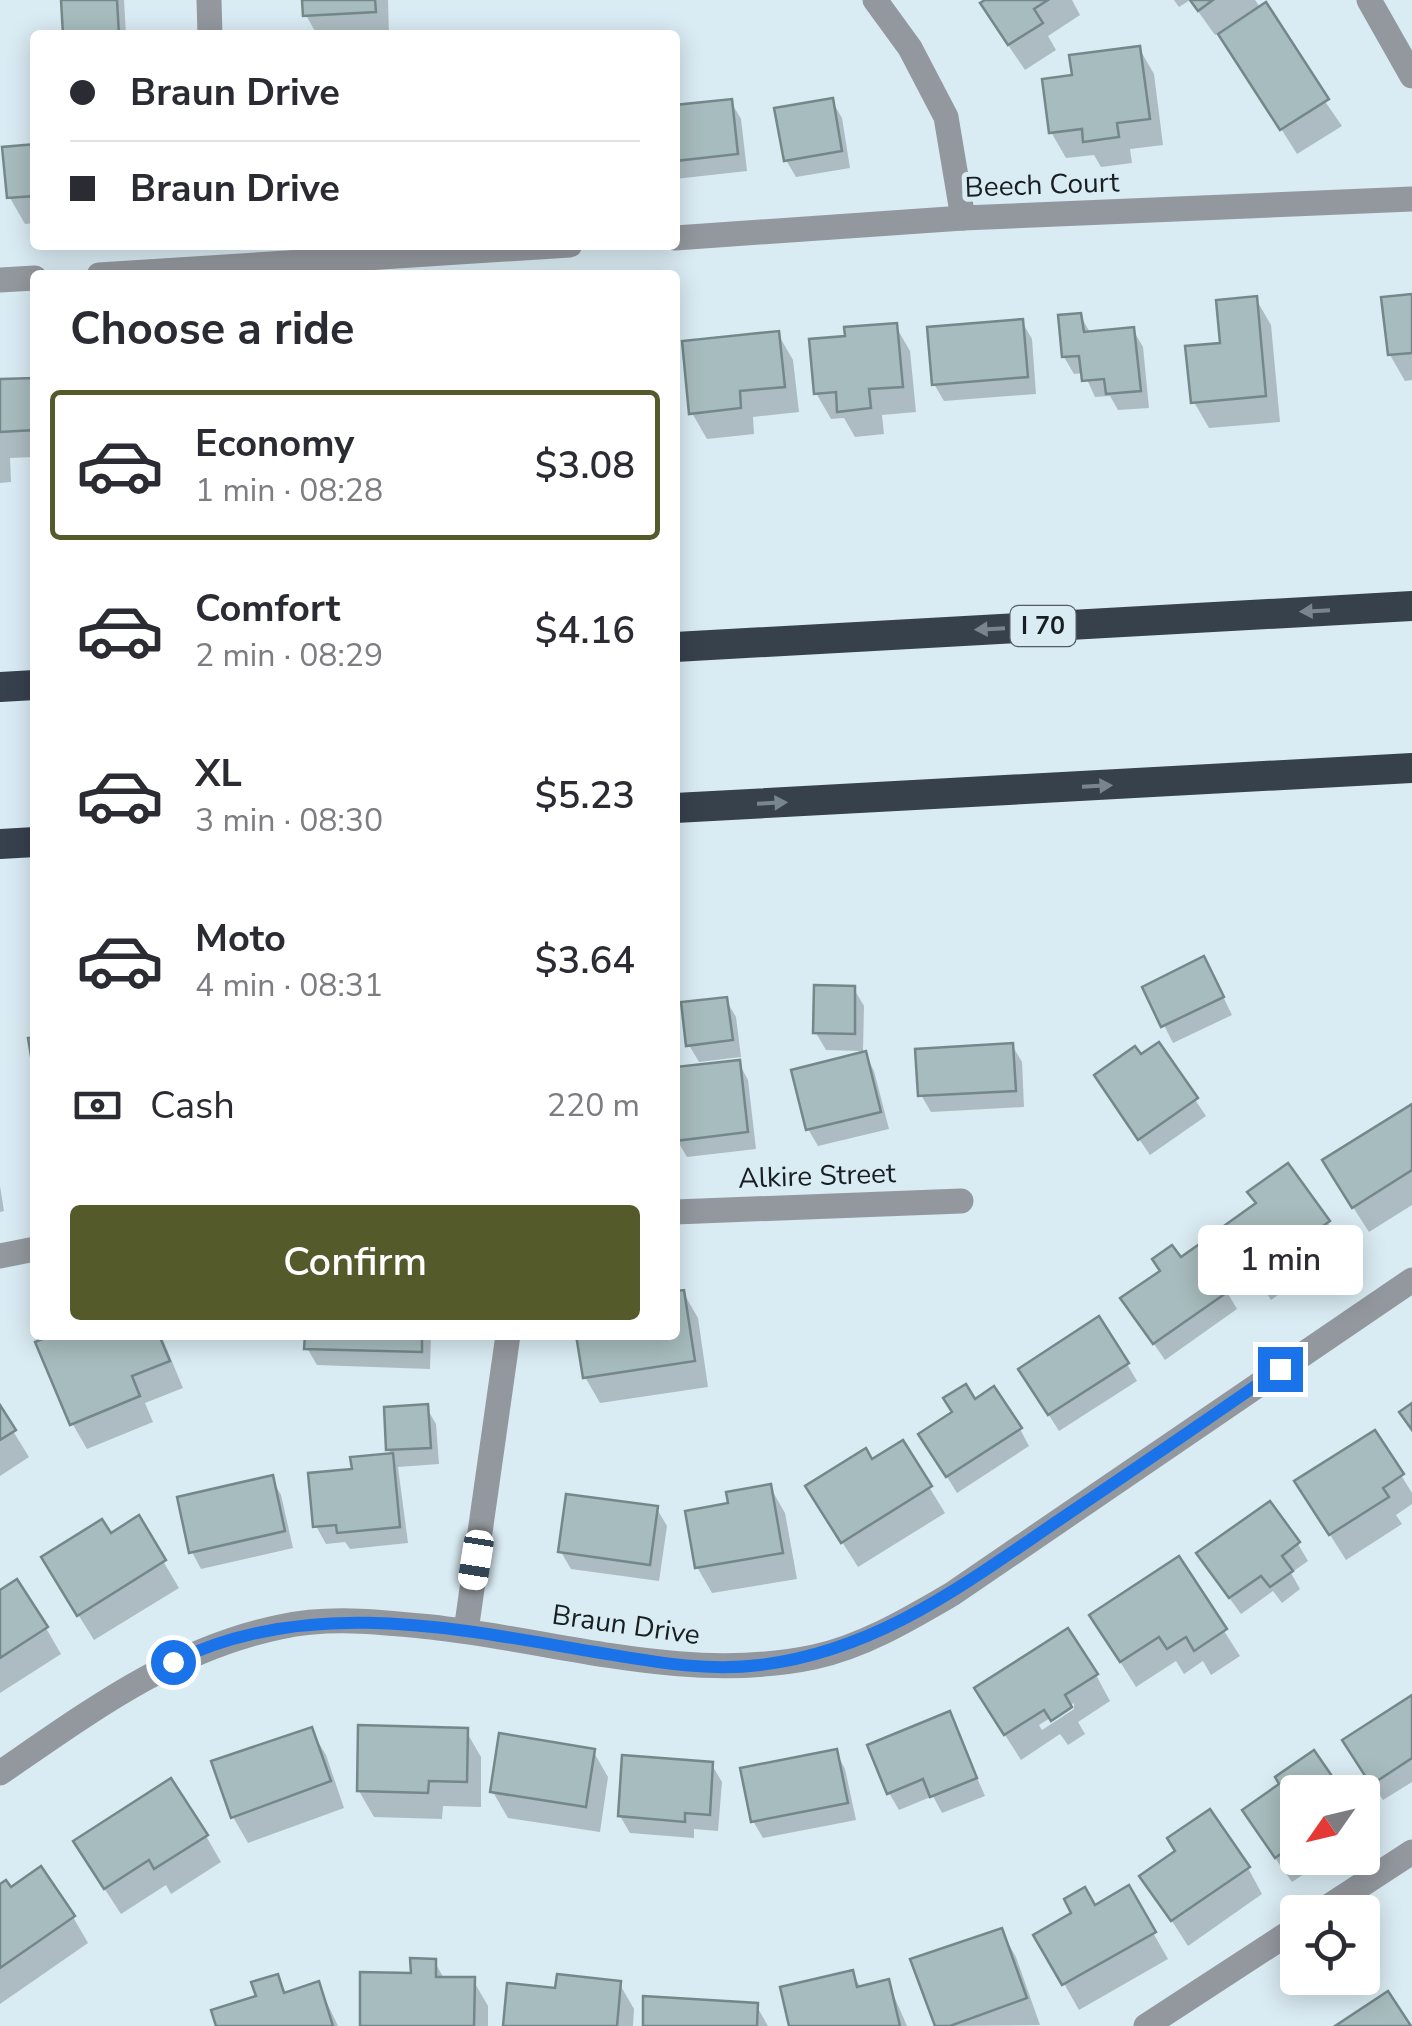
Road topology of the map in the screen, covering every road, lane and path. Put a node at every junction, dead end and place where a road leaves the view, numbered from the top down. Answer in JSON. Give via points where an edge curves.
{"nodes":[{"id":1,"x":209,"y":0,"type":"edge"},
{"id":2,"x":876,"y":0,"type":"edge"},
{"id":3,"x":1369,"y":0,"type":"edge"},
{"id":4,"x":210,"y":30,"type":"edge"},
{"id":5,"x":1412,"y":76,"type":"edge"},
{"id":6,"x":1412,"y":199,"type":"edge"},
{"id":7,"x":964,"y":218,"type":"junction"},
{"id":8,"x":680,"y":238,"type":"edge"},
{"id":9,"x":423,"y":250,"type":"edge"},
{"id":10,"x":217,"y":257,"type":"edge"},
{"id":11,"x":132,"y":270,"type":"edge"},
{"id":12,"x":30,"y":278,"type":"edge"},
{"id":13,"x":0,"y":280,"type":"edge"},
{"id":14,"x":1412,"y":606,"type":"edge"},
{"id":15,"x":680,"y":648,"type":"edge"},
{"id":16,"x":30,"y":685,"type":"edge"},
{"id":17,"x":0,"y":688,"type":"edge"},
{"id":18,"x":1412,"y":768,"type":"edge"},
{"id":19,"x":680,"y":808,"type":"edge"},
{"id":20,"x":30,"y":842,"type":"edge"},
{"id":21,"x":0,"y":844,"type":"edge"},
{"id":22,"x":960,"y":1201,"type":"dead end"},
{"id":23,"x":680,"y":1212,"type":"edge"},
{"id":24,"x":30,"y":1250,"type":"edge"},
{"id":25,"x":0,"y":1256,"type":"edge"},
{"id":26,"x":1412,"y":1280,"type":"edge"},
{"id":27,"x":507,"y":1340,"type":"edge"},
{"id":28,"x":466,"y":1631,"type":"junction"},
{"id":29,"x":0,"y":1773,"type":"edge"},
{"id":30,"x":1412,"y":1852,"type":"edge"},
{"id":31,"x":1346,"y":1895,"type":"edge"},
{"id":32,"x":1280,"y":1939,"type":"edge"},
{"id":33,"x":1146,"y":2026,"type":"edge"}],
"edges":[{"from":1,"to":4,"type":"street"},
{"from":2,"to":7,"type":"street","via":[[946,117]]},
{"from":3,"to":5,"type":"street"},
{"from":6,"to":7,"type":"street","name":"Beech Court"},
{"from":7,"to":8,"type":"street","name":"Beech Court"},
{"from":9,"to":10,"type":"street"},
{"from":10,"to":11,"type":"street"},
{"from":12,"to":13,"type":"street"},
{"from":14,"to":15,"type":"highway","number":"I 70","one_way":true},
{"from":16,"to":17,"type":"highway"},
{"from":19,"to":18,"type":"highway","one_way":true},
{"from":20,"to":21,"type":"highway"},
{"from":22,"to":23,"type":"street","name":"Alkire Street"},
{"from":24,"to":25,"type":"street"},
{"from":26,"to":28,"type":"street","name":"Braun Drive","via":[[952,1594],[872,1637],[818,1656],[687,1668]]},
{"from":27,"to":28,"type":"street"},
{"from":28,"to":29,"type":"street","name":"Braun Drive","via":[[339,1620],[236,1638],[153,1672]]},
{"from":30,"to":31,"type":"street"},
{"from":32,"to":33,"type":"street"}]}
